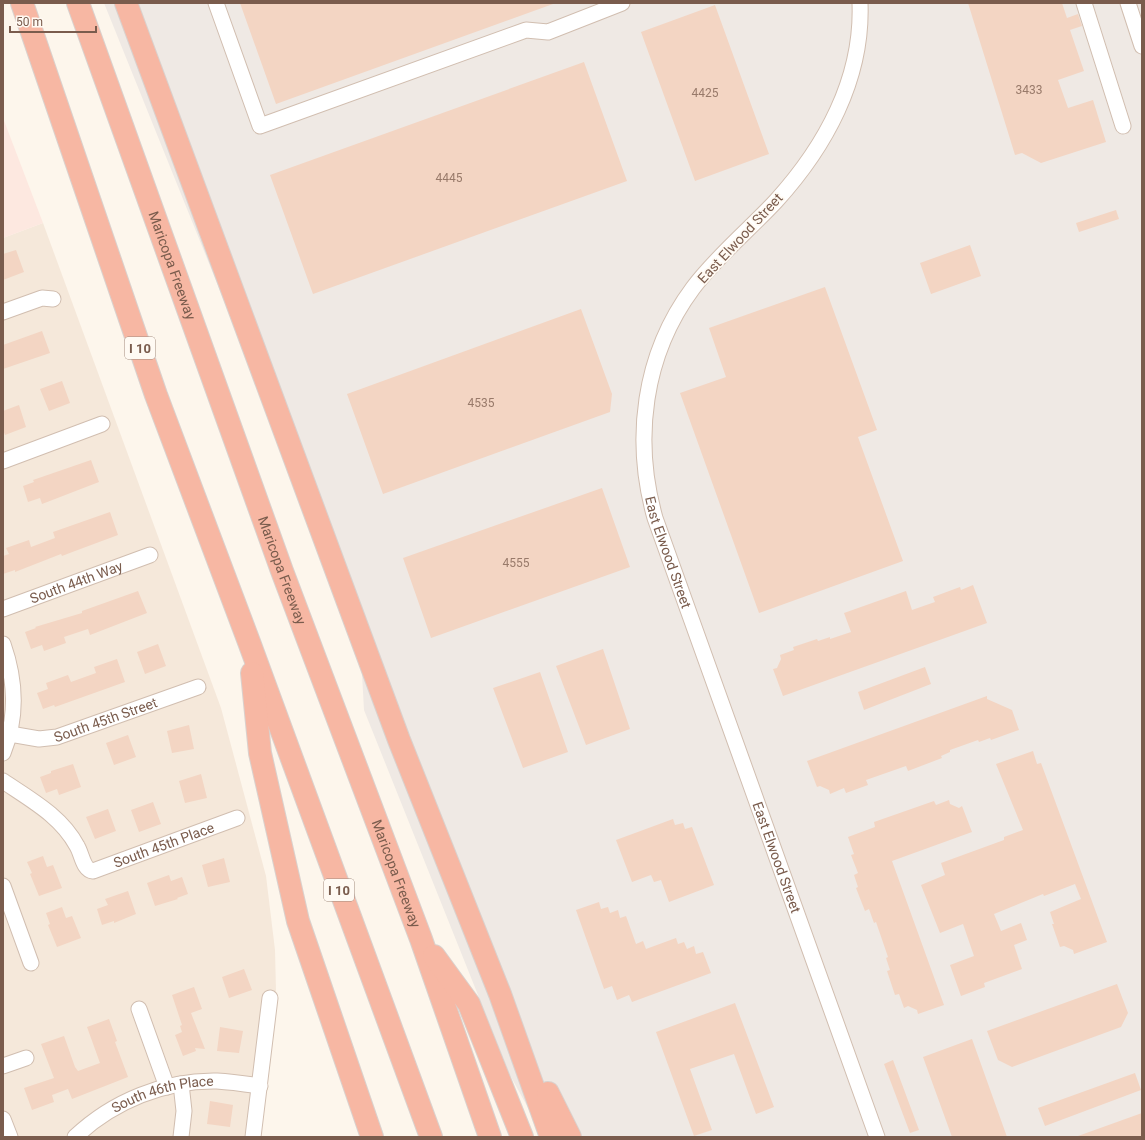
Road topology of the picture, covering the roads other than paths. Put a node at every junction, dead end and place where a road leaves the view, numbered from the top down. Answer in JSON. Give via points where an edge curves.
{"nodes":[{"id":1,"x":22,"y":3,"type":"edge"},
{"id":2,"x":78,"y":3,"type":"edge"},
{"id":3,"x":216,"y":3,"type":"edge"},
{"id":4,"x":622,"y":3,"type":"edge"},
{"id":5,"x":860,"y":3,"type":"edge"},
{"id":6,"x":1084,"y":3,"type":"edge"},
{"id":7,"x":1128,"y":3,"type":"edge"},
{"id":8,"x":129,"y":10,"type":"edge"},
{"id":9,"x":1142,"y":46,"type":"edge"},
{"id":10,"x":1123,"y":126,"type":"dead end"},
{"id":11,"x":53,"y":299,"type":"dead end"},
{"id":12,"x":3,"y":312,"type":"edge"},
{"id":13,"x":102,"y":424,"type":"dead end"},
{"id":14,"x":3,"y":461,"type":"edge"},
{"id":15,"x":150,"y":555,"type":"dead end"},
{"id":16,"x":3,"y":609,"type":"edge"},
{"id":17,"x":249,"y":642,"type":"junction"},
{"id":18,"x":3,"y":644,"type":"edge"},
{"id":19,"x":198,"y":687,"type":"dead end"},
{"id":20,"x":10,"y":734,"type":"junction"},
{"id":21,"x":3,"y":753,"type":"edge"},
{"id":22,"x":3,"y":781,"type":"edge"},
{"id":23,"x":237,"y":818,"type":"dead end"},
{"id":24,"x":3,"y":886,"type":"edge"},
{"id":25,"x":421,"y":939,"type":"junction"},
{"id":26,"x":31,"y":963,"type":"dead end"},
{"id":27,"x":500,"y":994,"type":"junction"},
{"id":28,"x":270,"y":998,"type":"dead end"},
{"id":29,"x":139,"y":1010,"type":"dead end"},
{"id":30,"x":26,"y":1058,"type":"dead end"},
{"id":31,"x":3,"y":1066,"type":"edge"},
{"id":32,"x":174,"y":1086,"type":"junction"},
{"id":33,"x":260,"y":1086,"type":"junction"},
{"id":34,"x":3,"y":1119,"type":"edge"},
{"id":35,"x":10,"y":1137,"type":"edge"},
{"id":36,"x":75,"y":1137,"type":"edge"},
{"id":37,"x":181,"y":1137,"type":"edge"},
{"id":38,"x":253,"y":1137,"type":"edge"},
{"id":39,"x":372,"y":1137,"type":"edge"},
{"id":40,"x":431,"y":1137,"type":"edge"},
{"id":41,"x":490,"y":1137,"type":"edge"},
{"id":42,"x":522,"y":1137,"type":"edge"},
{"id":43,"x":551,"y":1137,"type":"edge"},
{"id":44,"x":570,"y":1137,"type":"edge"},
{"id":45,"x":877,"y":1137,"type":"edge"}],
"edges":[{"from":1,"to":17,"type":"highway","number":"I 10","via":[[156,395]]},
{"from":2,"to":25,"type":"highway","name":"Maricopa Freeway","via":[[282,572]]},
{"from":3,"to":4,"type":"street","via":[[260,126],[526,30],[548,32]]},
{"from":5,"to":45,"type":"street","name":"East Elwood Street","via":[[858,43],[851,75],[832,124],[807,165],[707,271],[682,303],[656,356],[648,386],[643,437],[648,496],[655,518]]},
{"from":6,"to":10,"type":"street"},
{"from":7,"to":9,"type":"street"},
{"from":8,"to":27,"type":"highway","via":[[399,740]]},
{"from":11,"to":12,"type":"street","via":[[42,298]]},
{"from":13,"to":14,"type":"street"},
{"from":15,"to":16,"type":"street","name":"South 44th Way"},
{"from":17,"to":39,"type":"highway","via":[[260,753],[298,921]]},
{"from":17,"to":40,"type":"highway","number":"I 10"},
{"from":18,"to":20,"type":"street","via":[[14,688]]},
{"from":19,"to":20,"type":"street","name":"South 45th Street","via":[[57,737],[39,739]]},
{"from":20,"to":21,"type":"street"},
{"from":22,"to":23,"type":"street","name":"South 45th Place","via":[[58,820],[74,839],[90,871],[96,871]]},
{"from":24,"to":26,"type":"street"},
{"from":25,"to":41,"type":"highway","name":"Maricopa Freeway"},
{"from":25,"to":42,"type":"highway","via":[[469,1004]]},
{"from":27,"to":43,"type":"highway"},
{"from":27,"to":44,"type":"highway"},
{"from":28,"to":33,"type":"street"},
{"from":29,"to":32,"type":"street"},
{"from":30,"to":31,"type":"street"},
{"from":32,"to":33,"type":"street","name":"South 46th Place","via":[[217,1081]]},
{"from":32,"to":36,"type":"street","name":"South 46th Place","via":[[120,1104],[92,1122]]},
{"from":32,"to":37,"type":"street","via":[[184,1111]]},
{"from":33,"to":38,"type":"street"},
{"from":34,"to":35,"type":"street"}]}
